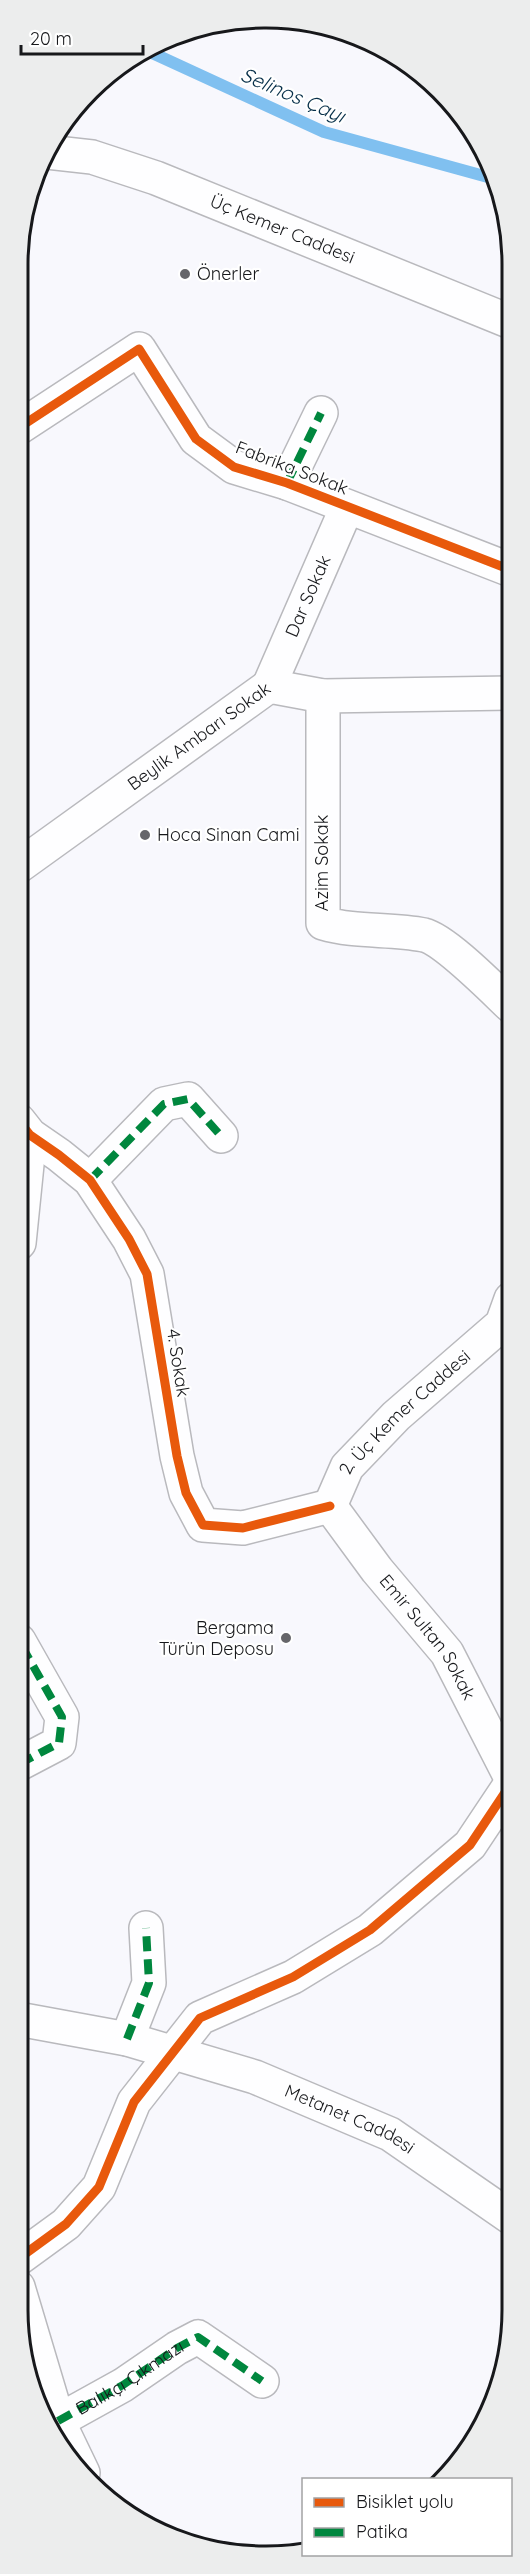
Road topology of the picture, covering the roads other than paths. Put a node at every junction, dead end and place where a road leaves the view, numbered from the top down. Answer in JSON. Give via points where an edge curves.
{"nodes":[{"id":1,"x":57,"y":153,"type":"edge"},
{"id":2,"x":502,"y":318,"type":"edge"},
{"id":3,"x":321,"y":413,"type":"dead end"},
{"id":4,"x":28,"y":422,"type":"edge"},
{"id":5,"x":287,"y":483,"type":"junction"},
{"id":6,"x":347,"y":507,"type":"junction"},
{"id":7,"x":502,"y":567,"type":"edge"},
{"id":8,"x":269,"y":686,"type":"junction"},
{"id":9,"x":502,"y":693,"type":"edge"},
{"id":10,"x":323,"y":696,"type":"junction"},
{"id":11,"x":28,"y":858,"type":"edge"},
{"id":12,"x":502,"y":998,"type":"edge"},
{"id":13,"x":28,"y":1130,"type":"edge"},
{"id":14,"x":221,"y":1136,"type":"dead end"},
{"id":15,"x":90,"y":1180,"type":"junction"},
{"id":16,"x":502,"y":1321,"type":"edge"},
{"id":17,"x":330,"y":1506,"type":"junction"},
{"id":18,"x":28,"y":1657,"type":"edge"},
{"id":19,"x":28,"y":1759,"type":"edge"},
{"id":20,"x":502,"y":1760,"type":"edge"},
{"id":21,"x":502,"y":1797,"type":"edge"},
{"id":22,"x":146,"y":1928,"type":"dead end"},
{"id":23,"x":28,"y":2021,"type":"edge"},
{"id":24,"x":127,"y":2038,"type":"junction"},
{"id":25,"x":173,"y":2053,"type":"junction"},
{"id":26,"x":502,"y":2211,"type":"edge"},
{"id":27,"x":28,"y":2252,"type":"edge"},
{"id":28,"x":29,"y":2324,"type":"edge"},
{"id":29,"x":262,"y":2381,"type":"dead end"},
{"id":30,"x":58,"y":2421,"type":"junction"},
{"id":31,"x":64,"y":2434,"type":"edge"}],
"edges":[{"from":1,"to":2,"type":"street","name":"Üç Kemer Caddesi","via":[[92,157],[156,178]]},
{"from":3,"to":5,"type":"street"},
{"from":4,"to":5,"type":"street","name":"Fabrika Sokak","via":[[139,349],[196,439],[234,467]]},
{"from":5,"to":6,"type":"street","name":"Fabrika Sokak"},
{"from":6,"to":7,"type":"street","name":"Fabrika Sokak"},
{"from":6,"to":8,"type":"street","name":"Dar Sokak"},
{"from":8,"to":10,"type":"street","name":"Beylik Ambarı Sokak"},
{"from":8,"to":11,"type":"street","name":"Beylik Ambarı Sokak"},
{"from":9,"to":10,"type":"street","name":"Beylik Ambarı Sokak"},
{"from":10,"to":12,"type":"street","name":"Azim Sokak","via":[[323,923],[343,929],[426,936],[459,958]]},
{"from":13,"to":15,"type":"street","name":"4. Sokak"},
{"from":14,"to":15,"type":"street","via":[[188,1099],[164,1104]]},
{"from":15,"to":17,"type":"street","name":"4. Sokak","via":[[147,1274],[177,1456],[186,1493],[203,1525],[243,1528]]},
{"from":16,"to":17,"type":"street","name":"2. Üç Kemer Caddesi","via":[[396,1416],[347,1467]]},
{"from":17,"to":20,"type":"street","name":"Emir Sultan Sokak","via":[[377,1570],[447,1653]]},
{"from":18,"to":19,"type":"street","via":[[63,1717],[59,1743]]},
{"from":21,"to":25,"type":"street","via":[[470,1845],[370,1930],[293,1977],[200,2018]]},
{"from":22,"to":24,"type":"street","via":[[149,1983]]},
{"from":23,"to":24,"type":"street","name":"Metanet Caddesi"},
{"from":24,"to":25,"type":"street","name":"Metanet Caddesi"},
{"from":25,"to":26,"type":"street","name":"Metanet Caddesi","via":[[255,2077],[390,2134]]},
{"from":25,"to":27,"type":"street","via":[[134,2102],[99,2187],[66,2224]]},
{"from":28,"to":30,"type":"street"},
{"from":29,"to":30,"type":"street","name":"Balıkçı Çıkmazı","via":[[198,2337]]},
{"from":30,"to":31,"type":"street"}]}
